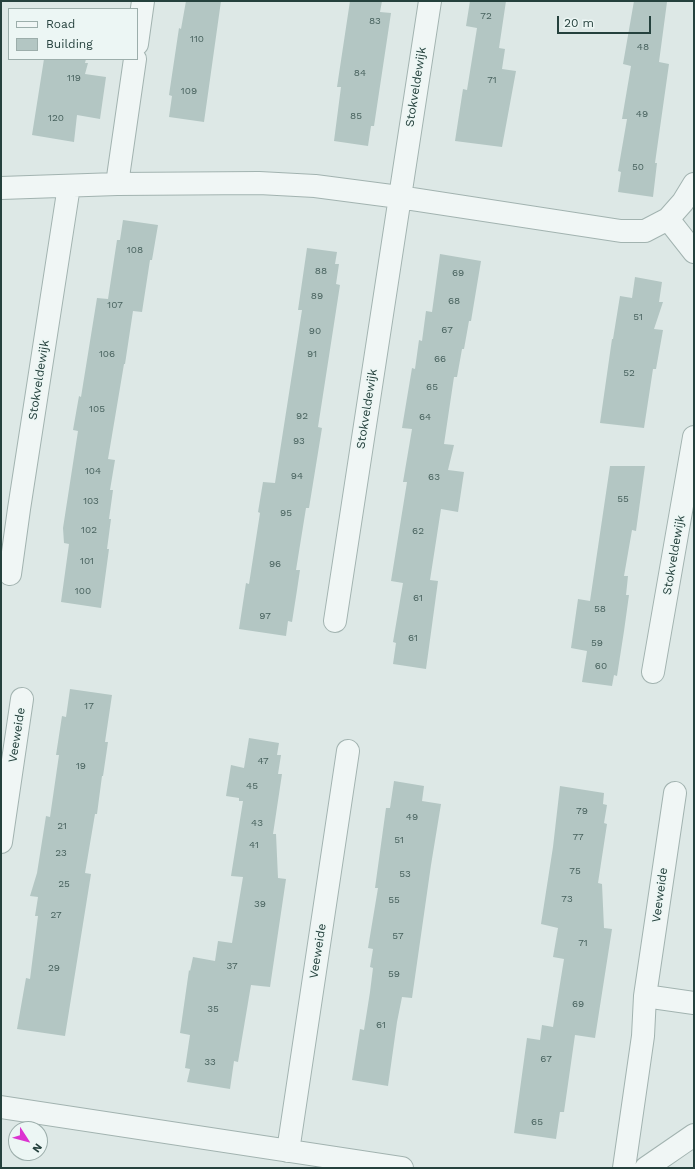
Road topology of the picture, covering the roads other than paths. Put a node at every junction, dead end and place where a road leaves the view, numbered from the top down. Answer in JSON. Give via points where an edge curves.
{"nodes":[{"id":1,"x":143,"y":1,"type":"edge"},
{"id":2,"x":430,"y":1,"type":"edge"},
{"id":3,"x":138,"y":37,"type":"edge"},
{"id":4,"x":135,"y":60,"type":"edge"},
{"id":5,"x":117,"y":184,"type":"junction"},
{"id":6,"x":694,"y":184,"type":"edge"},
{"id":7,"x":69,"y":186,"type":"junction"},
{"id":8,"x":1,"y":188,"type":"edge"},
{"id":9,"x":399,"y":197,"type":"junction"},
{"id":10,"x":668,"y":219,"type":"junction"},
{"id":11,"x":694,"y":252,"type":"edge"},
{"id":12,"x":694,"y":437,"type":"edge"},
{"id":13,"x":10,"y":574,"type":"dead end"},
{"id":14,"x":335,"y":621,"type":"dead end"},
{"id":15,"x":654,"y":672,"type":"dead end"},
{"id":16,"x":22,"y":699,"type":"dead end"},
{"id":17,"x":348,"y":751,"type":"dead end"},
{"id":18,"x":675,"y":793,"type":"dead end"},
{"id":19,"x":1,"y":842,"type":"edge"},
{"id":20,"x":645,"y":996,"type":"junction"},
{"id":21,"x":694,"y":1003,"type":"edge"},
{"id":22,"x":1,"y":1107,"type":"edge"},
{"id":23,"x":694,"y":1135,"type":"edge"},
{"id":24,"x":288,"y":1151,"type":"junction"},
{"id":25,"x":402,"y":1168,"type":"edge"},
{"id":26,"x":624,"y":1168,"type":"edge"},
{"id":27,"x":646,"y":1168,"type":"edge"}],
"edges":[{"from":1,"to":3,"type":"street"},
{"from":2,"to":9,"type":"street","name":"Stokveldewijk"},
{"from":4,"to":5,"type":"street"},
{"from":5,"to":7,"type":"street"},
{"from":5,"to":9,"type":"street","via":[[259,183],[315,186]]},
{"from":6,"to":10,"type":"street"},
{"from":7,"to":8,"type":"street"},
{"from":7,"to":13,"type":"street","name":"Stokveldewijk"},
{"from":9,"to":10,"type":"street","via":[[621,231],[645,231]]},
{"from":9,"to":14,"type":"street","name":"Stokveldewijk"},
{"from":10,"to":11,"type":"street"},
{"from":12,"to":15,"type":"street","name":"Stokveldewijk"},
{"from":16,"to":19,"type":"street","name":"Veeweide"},
{"from":17,"to":24,"type":"street","name":"Veeweide"},
{"from":18,"to":20,"type":"street","name":"Veeweide"},
{"from":20,"to":21,"type":"street"},
{"from":20,"to":26,"type":"street","name":"Veeweide","via":[[643,1036]]},
{"from":22,"to":24,"type":"street"},
{"from":23,"to":27,"type":"street"},
{"from":24,"to":25,"type":"street"}]}
